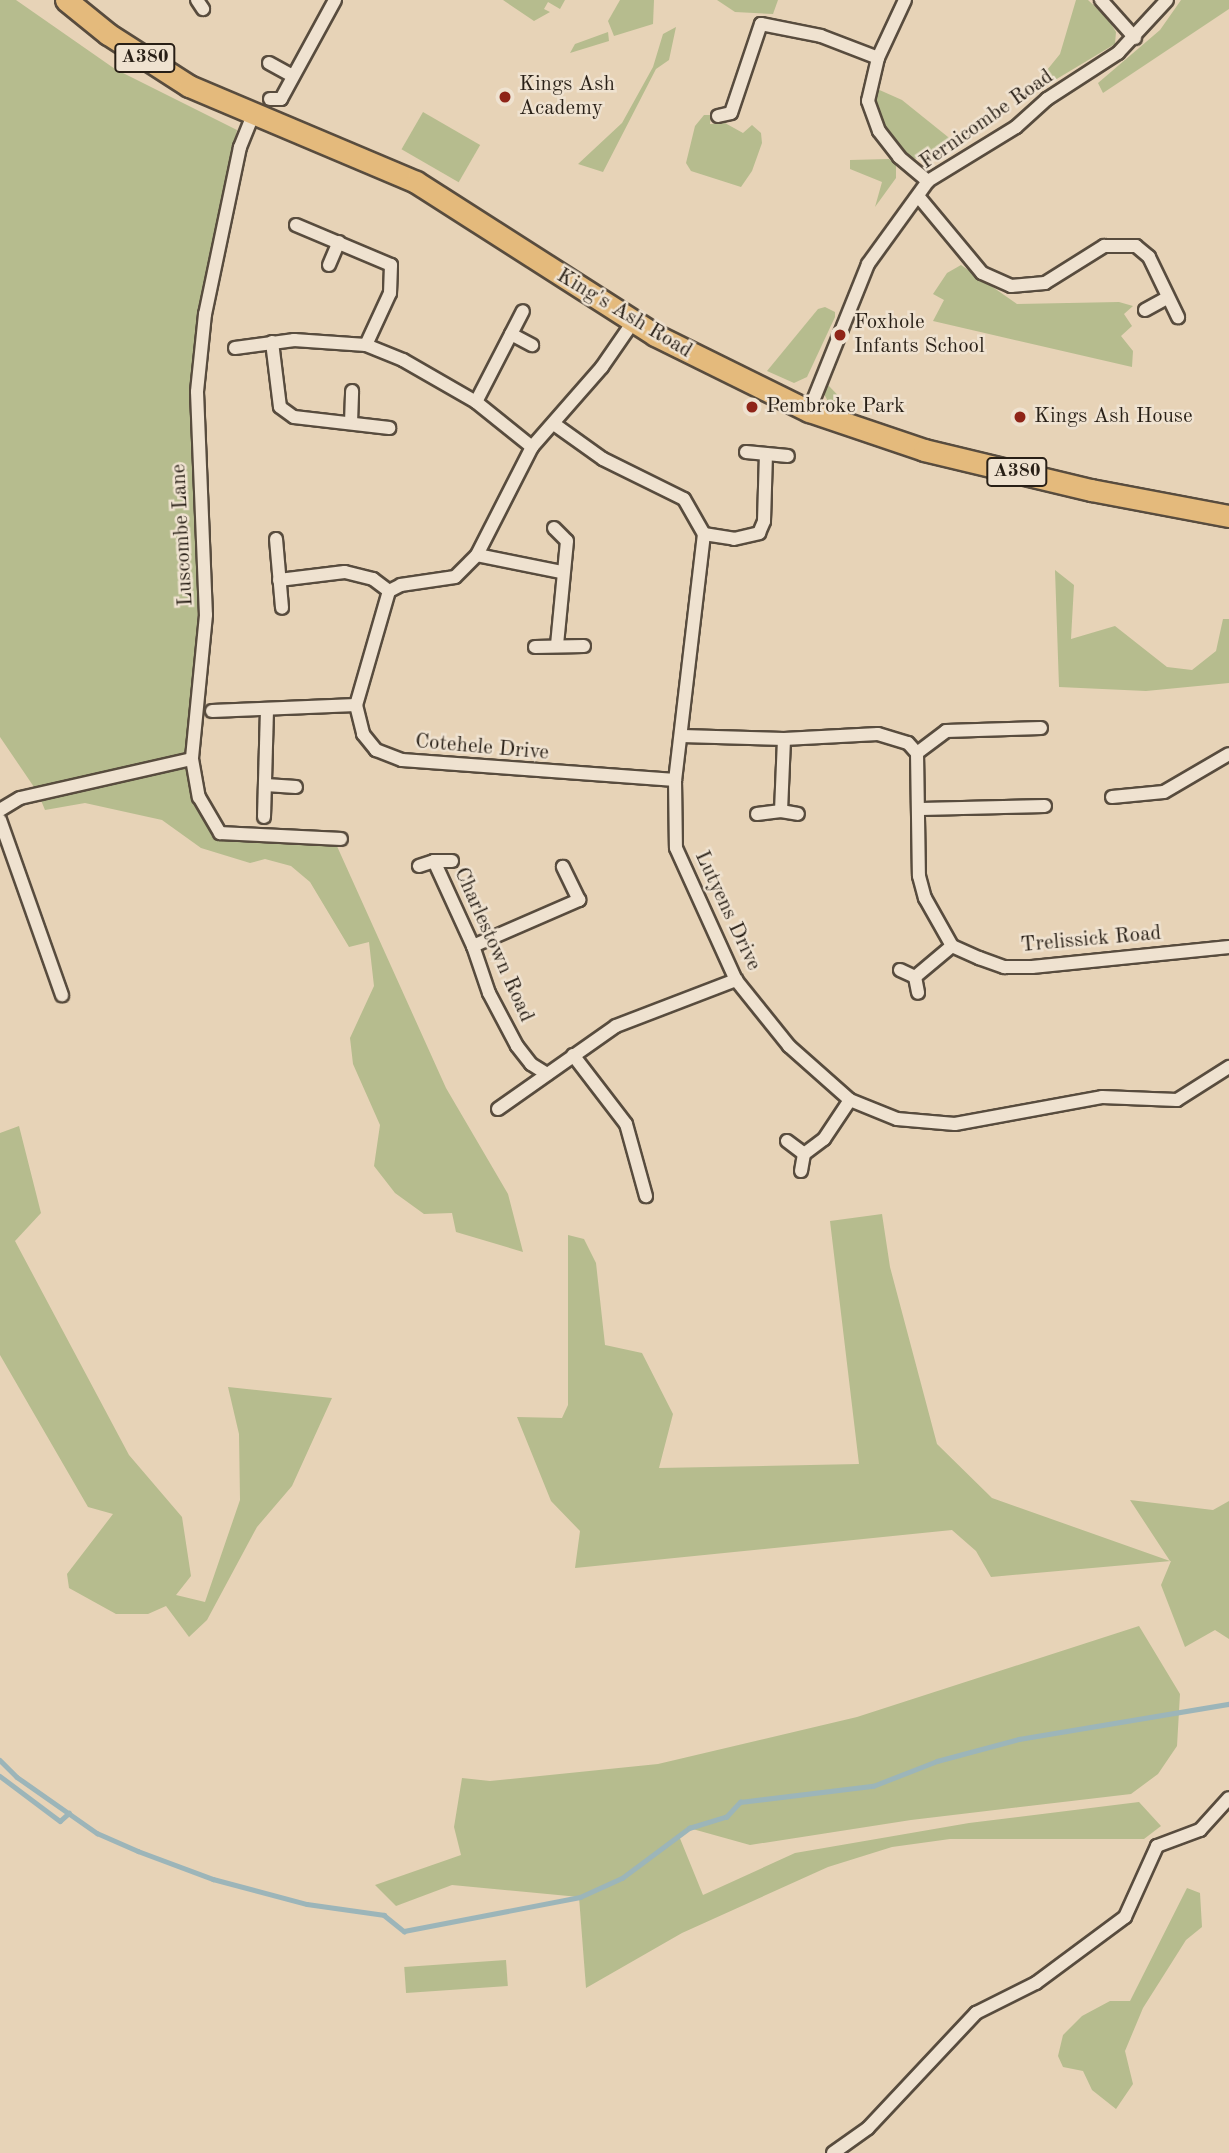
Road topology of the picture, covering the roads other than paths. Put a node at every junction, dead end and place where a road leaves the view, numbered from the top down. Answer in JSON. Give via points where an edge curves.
{"nodes":[{"id":1,"x":66,"y":0,"type":"edge"},
{"id":2,"x":335,"y":0,"type":"edge"},
{"id":3,"x":905,"y":0,"type":"edge"},
{"id":4,"x":1101,"y":0,"type":"edge"},
{"id":5,"x":1167,"y":0,"type":"edge"},
{"id":6,"x":1135,"y":38,"type":"junction"},
{"id":7,"x":878,"y":58,"type":"junction"},
{"id":8,"x":269,"y":63,"type":"dead end"},
{"id":9,"x":291,"y":75,"type":"junction"},
{"id":10,"x":270,"y":99,"type":"dead end"},
{"id":11,"x":253,"y":115,"type":"junction"},
{"id":12,"x":729,"y":116,"type":"dead end"},
{"id":13,"x":928,"y":181,"type":"junction"},
{"id":14,"x":918,"y":196,"type":"junction"},
{"id":15,"x":296,"y":225,"type":"dead end"},
{"id":16,"x":339,"y":242,"type":"junction"},
{"id":17,"x":330,"y":265,"type":"dead end"},
{"id":18,"x":1168,"y":298,"type":"junction"},
{"id":19,"x":523,"y":310,"type":"dead end"},
{"id":20,"x":1145,"y":310,"type":"dead end"},
{"id":21,"x":1178,"y":317,"type":"dead end"},
{"id":22,"x":633,"y":322,"type":"junction"},
{"id":23,"x":511,"y":334,"type":"junction"},
{"id":24,"x":272,"y":342,"type":"junction"},
{"id":25,"x":366,"y":345,"type":"junction"},
{"id":26,"x":532,"y":345,"type":"dead end"},
{"id":27,"x":235,"y":348,"type":"dead end"},
{"id":28,"x":352,"y":391,"type":"dead end"},
{"id":29,"x":477,"y":402,"type":"junction"},
{"id":30,"x":810,"y":411,"type":"junction"},
{"id":31,"x":351,"y":423,"type":"junction"},
{"id":32,"x":554,"y":424,"type":"junction"},
{"id":33,"x":389,"y":428,"type":"dead end"},
{"id":34,"x":533,"y":447,"type":"junction"},
{"id":35,"x":746,"y":452,"type":"dead end"},
{"id":36,"x":766,"y":454,"type":"junction"},
{"id":37,"x":788,"y":456,"type":"dead end"},
{"id":38,"x":1229,"y":516,"type":"edge"},
{"id":39,"x":554,"y":528,"type":"dead end"},
{"id":40,"x":704,"y":534,"type":"junction"},
{"id":41,"x":276,"y":539,"type":"dead end"},
{"id":42,"x":477,"y":555,"type":"junction"},
{"id":43,"x":561,"y":572,"type":"junction"},
{"id":44,"x":279,"y":580,"type":"junction"},
{"id":45,"x":389,"y":592,"type":"junction"},
{"id":46,"x":282,"y":608,"type":"dead end"},
{"id":47,"x":557,"y":644,"type":"junction"},
{"id":48,"x":584,"y":646,"type":"dead end"},
{"id":49,"x":535,"y":647,"type":"dead end"},
{"id":50,"x":356,"y":705,"type":"junction"},
{"id":51,"x":267,"y":709,"type":"junction"},
{"id":52,"x":212,"y":710,"type":"dead end"},
{"id":53,"x":1041,"y":728,"type":"dead end"},
{"id":54,"x":682,"y":736,"type":"junction"},
{"id":55,"x":784,"y":739,"type":"junction"},
{"id":56,"x":917,"y":752,"type":"junction"},
{"id":57,"x":1229,"y":754,"type":"edge"},
{"id":58,"x":192,"y":759,"type":"junction"},
{"id":59,"x":675,"y":779,"type":"junction"},
{"id":60,"x":266,"y":785,"type":"junction"},
{"id":61,"x":296,"y":787,"type":"dead end"},
{"id":62,"x":1112,"y":797,"type":"dead end"},
{"id":63,"x":1045,"y":806,"type":"dead end"},
{"id":64,"x":921,"y":809,"type":"junction"},
{"id":65,"x":0,"y":810,"type":"edge"},
{"id":66,"x":781,"y":811,"type":"junction"},
{"id":67,"x":757,"y":814,"type":"dead end"},
{"id":68,"x":799,"y":814,"type":"dead end"},
{"id":69,"x":264,"y":817,"type":"dead end"},
{"id":70,"x":0,"y":820,"type":"edge"},
{"id":71,"x":341,"y":839,"type":"dead end"},
{"id":72,"x":434,"y":861,"type":"junction"},
{"id":73,"x":452,"y":862,"type":"dead end"},
{"id":74,"x":419,"y":866,"type":"dead end"},
{"id":75,"x":563,"y":867,"type":"dead end"},
{"id":76,"x":473,"y":946,"type":"junction"},
{"id":77,"x":952,"y":946,"type":"junction"},
{"id":78,"x":1229,"y":947,"type":"edge"},
{"id":79,"x":900,"y":970,"type":"dead end"},
{"id":80,"x":915,"y":977,"type":"junction"},
{"id":81,"x":736,"y":980,"type":"junction"},
{"id":82,"x":918,"y":993,"type":"dead end"},
{"id":83,"x":62,"y":995,"type":"dead end"},
{"id":84,"x":573,"y":1055,"type":"junction"},
{"id":85,"x":1229,"y":1067,"type":"edge"},
{"id":86,"x":547,"y":1074,"type":"junction"},
{"id":87,"x":850,"y":1100,"type":"junction"},
{"id":88,"x":498,"y":1109,"type":"dead end"},
{"id":89,"x":787,"y":1141,"type":"dead end"},
{"id":90,"x":804,"y":1154,"type":"junction"},
{"id":91,"x":801,"y":1171,"type":"dead end"},
{"id":92,"x":646,"y":1196,"type":"dead end"},
{"id":93,"x":1229,"y":1798,"type":"edge"},
{"id":94,"x":833,"y":2153,"type":"edge"}],
"edges":[{"from":1,"to":11,"type":"highway","name":"King's Ash Road","number":"A380","via":[[156,65]]},
{"from":2,"to":9,"type":"street"},
{"from":3,"to":7,"type":"street"},
{"from":4,"to":6,"type":"street"},
{"from":5,"to":6,"type":"street","name":"Fernicombe Road"},
{"from":6,"to":13,"type":"street","name":"Fernicombe Road","via":[[1047,99],[1016,127]]},
{"from":7,"to":12,"type":"street","via":[[821,36],[761,24]]},
{"from":7,"to":13,"type":"street","via":[[868,86],[872,117],[899,157]]},
{"from":8,"to":9,"type":"street"},
{"from":9,"to":10,"type":"street","via":[[281,99]]},
{"from":11,"to":22,"type":"highway","name":"King's Ash Road","number":"A380","via":[[416,183]]},
{"from":11,"to":58,"type":"street","name":"Luscombe Lane","via":[[240,147],[205,314],[197,392],[206,615]]},
{"from":13,"to":14,"type":"street","name":"Fernicombe Road"},
{"from":14,"to":18,"type":"street","via":[[970,262],[997,281],[1011,286],[1045,283],[1092,250],[1136,246],[1149,257]]},
{"from":14,"to":30,"type":"street","name":"Fernicombe Road","via":[[868,264]]},
{"from":15,"to":16,"type":"street"},
{"from":16,"to":17,"type":"street"},
{"from":16,"to":25,"type":"street","via":[[391,265],[390,293]]},
{"from":18,"to":20,"type":"street"},
{"from":18,"to":21,"type":"street"},
{"from":19,"to":23,"type":"street"},
{"from":22,"to":30,"type":"highway","name":"King's Ash Road","number":"A380","via":[[725,373]]},
{"from":22,"to":32,"type":"street","via":[[602,368]]},
{"from":23,"to":26,"type":"street"},
{"from":23,"to":29,"type":"street"},
{"from":24,"to":25,"type":"street"},
{"from":24,"to":27,"type":"street"},
{"from":24,"to":31,"type":"street","via":[[280,407],[294,417]]},
{"from":25,"to":29,"type":"street","via":[[403,360]]},
{"from":28,"to":31,"type":"street"},
{"from":29,"to":34,"type":"street"},
{"from":30,"to":38,"type":"highway","name":"King's Ash Road","number":"A380","via":[[924,450]]},
{"from":31,"to":33,"type":"street"},
{"from":32,"to":34,"type":"street"},
{"from":32,"to":40,"type":"street","via":[[603,459],[684,499]]},
{"from":34,"to":42,"type":"street"},
{"from":35,"to":36,"type":"street"},
{"from":36,"to":37,"type":"street"},
{"from":36,"to":40,"type":"street","via":[[764,522],[759,533],[734,539]]},
{"from":39,"to":43,"type":"street","via":[[567,541]]},
{"from":40,"to":54,"type":"street","name":"Lutyens Drive"},
{"from":41,"to":44,"type":"street"},
{"from":42,"to":43,"type":"street"},
{"from":42,"to":45,"type":"street","via":[[455,577],[401,584]]},
{"from":43,"to":47,"type":"street"},
{"from":44,"to":45,"type":"street","via":[[345,572],[373,579]]},
{"from":44,"to":46,"type":"street"},
{"from":45,"to":50,"type":"street"},
{"from":47,"to":48,"type":"street"},
{"from":47,"to":49,"type":"street"},
{"from":50,"to":51,"type":"street"},
{"from":50,"to":59,"type":"street","name":"Cotehele Drive","via":[[363,734],[376,750],[402,760]]},
{"from":51,"to":52,"type":"street"},
{"from":51,"to":60,"type":"street"},
{"from":53,"to":56,"type":"street","via":[[946,732]]},
{"from":54,"to":55,"type":"street"},
{"from":54,"to":59,"type":"street","name":"Lutyens Drive"},
{"from":55,"to":56,"type":"street","via":[[878,734],[908,743]]},
{"from":55,"to":66,"type":"street"},
{"from":56,"to":64,"type":"street"},
{"from":57,"to":62,"type":"street","via":[[1164,792]]},
{"from":58,"to":65,"type":"street","via":[[20,798]]},
{"from":58,"to":71,"type":"street","name":"Luscombe Lane","via":[[199,797],[220,833]]},
{"from":59,"to":81,"type":"street","name":"Lutyens Drive","via":[[676,848]]},
{"from":60,"to":61,"type":"street"},
{"from":60,"to":69,"type":"street"},
{"from":63,"to":64,"type":"street"},
{"from":64,"to":77,"type":"street","via":[[919,876],[925,898]]},
{"from":66,"to":67,"type":"street"},
{"from":66,"to":68,"type":"street"},
{"from":70,"to":83,"type":"street"},
{"from":72,"to":73,"type":"street","name":"Charlestown Road"},
{"from":72,"to":74,"type":"street","name":"Charlestown Road"},
{"from":72,"to":76,"type":"street","name":"Charlestown Road"},
{"from":75,"to":76,"type":"street","via":[[579,900]]},
{"from":76,"to":86,"type":"street","name":"Charlestown Road","via":[[489,993],[517,1046],[531,1064]]},
{"from":77,"to":78,"type":"street","name":"Trelissick Road","via":[[1004,967]]},
{"from":77,"to":80,"type":"street"},
{"from":79,"to":80,"type":"street"},
{"from":80,"to":82,"type":"street"},
{"from":81,"to":84,"type":"street","via":[[616,1026]]},
{"from":81,"to":87,"type":"street","name":"Lutyens Drive","via":[[789,1046]]},
{"from":84,"to":86,"type":"street"},
{"from":84,"to":92,"type":"street","via":[[626,1124]]},
{"from":85,"to":87,"type":"street","name":"Lutyens Drive","via":[[1177,1100],[1102,1097],[987,1122],[897,1119]]},
{"from":86,"to":88,"type":"street"},
{"from":87,"to":90,"type":"street","via":[[824,1139]]},
{"from":89,"to":90,"type":"street"},
{"from":90,"to":91,"type":"street"},
{"from":93,"to":94,"type":"street","via":[[1200,1830],[1157,1846],[1125,1917],[1036,1983],[976,2013],[868,2128]]}]}
